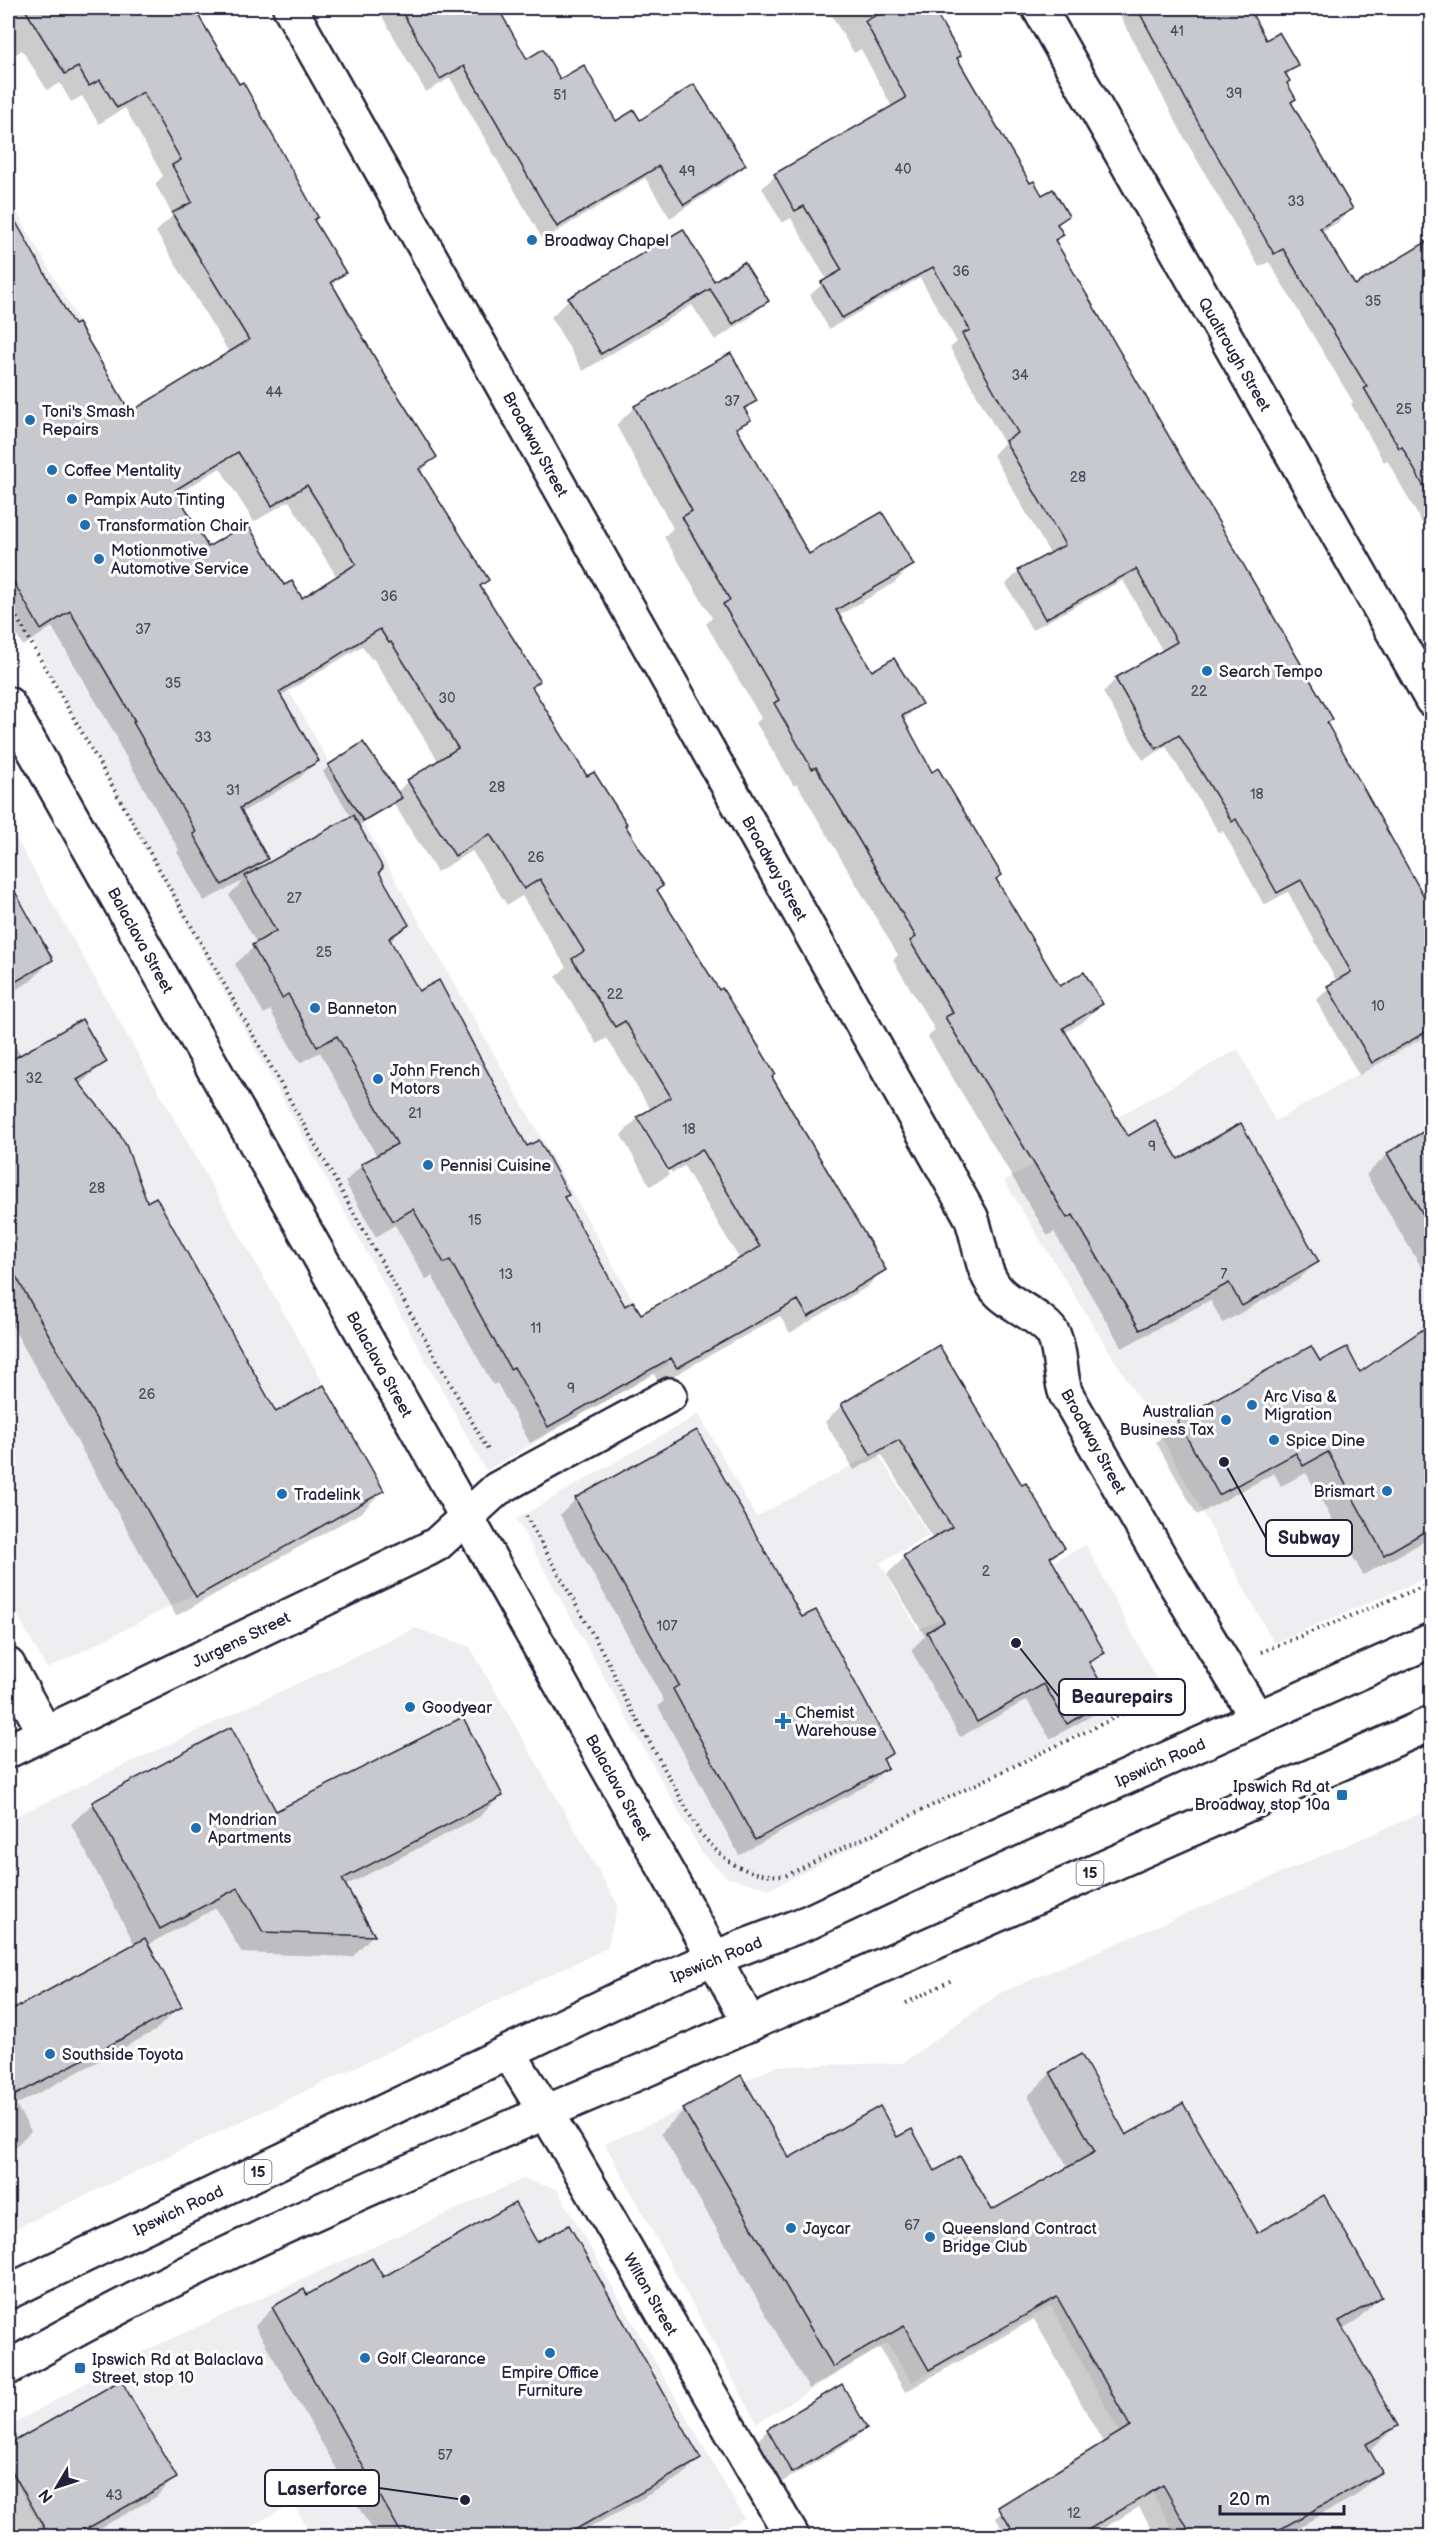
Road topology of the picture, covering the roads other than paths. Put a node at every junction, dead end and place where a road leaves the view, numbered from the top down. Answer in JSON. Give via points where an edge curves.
{"nodes":[{"id":1,"x":290,"y":8,"type":"edge"},
{"id":2,"x":1038,"y":8,"type":"edge"},
{"id":3,"x":1431,"y":700,"type":"edge"},
{"id":4,"x":8,"y":704,"type":"edge"},
{"id":5,"x":670,"y":1395,"type":"dead end"},
{"id":6,"x":466,"y":1516,"type":"junction"},
{"id":7,"x":1431,"y":1640,"type":"edge"},
{"id":8,"x":8,"y":1665,"type":"edge"},
{"id":9,"x":1257,"y":1718,"type":"junction"},
{"id":10,"x":1431,"y":1723,"type":"edge"},
{"id":11,"x":45,"y":1733,"type":"junction"},
{"id":12,"x":8,"y":1751,"type":"edge"},
{"id":13,"x":714,"y":1958,"type":"junction"},
{"id":14,"x":750,"y":2024,"type":"junction"},
{"id":15,"x":509,"y":2053,"type":"junction"},
{"id":16,"x":545,"y":2111,"type":"junction"},
{"id":17,"x":8,"y":2292,"type":"edge"},
{"id":18,"x":8,"y":2368,"type":"edge"},
{"id":19,"x":792,"y":2536,"type":"edge"}],
"edges":[{"from":1,"to":9,"type":"main road","name":"Broadway Street","via":[[971,1216],[994,1286],[1054,1336],[1066,1394]]},
{"from":2,"to":3,"type":"main road","name":"Qualtrough Street"},
{"from":4,"to":6,"type":"main road","name":"Balaclava Street"},
{"from":5,"to":6,"type":"main road","name":"Jurgens Street","via":[[497,1489]]},
{"from":6,"to":11,"type":"main road","name":"Jurgens Street","via":[[426,1550]]},
{"from":6,"to":13,"type":"main road","name":"Balaclava Street"},
{"from":7,"to":9,"type":"main road","name":"Ipswich Road","number":"15"},
{"from":8,"to":11,"type":"main road"},
{"from":9,"to":13,"type":"main road","name":"Ipswich Road","number":"15","via":[[809,1922]]},
{"from":10,"to":14,"type":"main road","number":"15"},
{"from":11,"to":12,"type":"main road","name":"Jurgens Street"},
{"from":13,"to":14,"type":"main road","name":"Balaclava Street"},
{"from":13,"to":15,"type":"main road","name":"Ipswich Road","number":"15"},
{"from":14,"to":16,"type":"main road","number":"15"},
{"from":15,"to":16,"type":"main road","name":"Wilton Street"},
{"from":15,"to":17,"type":"main road","name":"Ipswich Road","number":"15"},
{"from":16,"to":18,"type":"main road","number":"15","via":[[260,2237],[113,2310]]},
{"from":16,"to":19,"type":"main road","name":"Wilton Street"}]}
